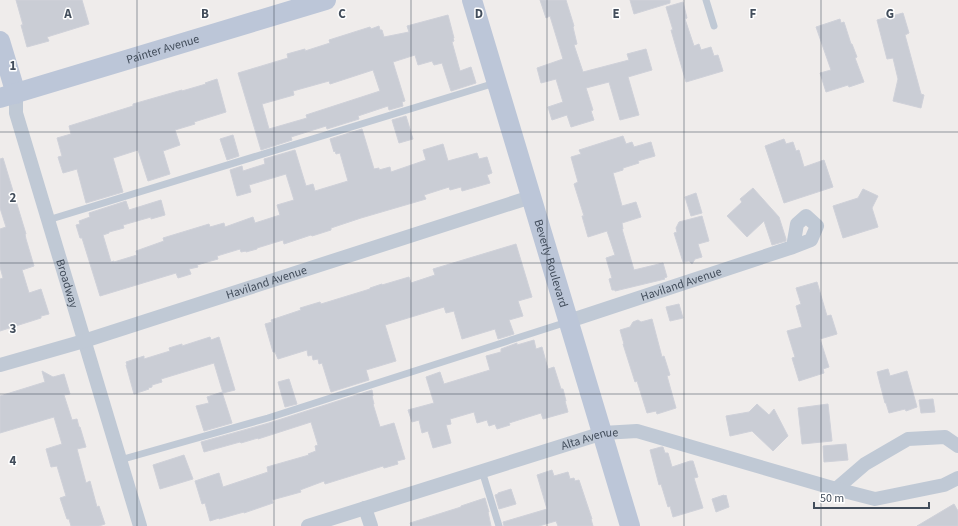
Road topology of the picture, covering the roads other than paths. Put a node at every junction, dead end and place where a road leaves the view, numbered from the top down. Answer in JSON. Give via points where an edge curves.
{"nodes":[{"id":1,"x":326,"y":0,"type":"edge"},
{"id":2,"x":472,"y":0,"type":"edge"},
{"id":3,"x":706,"y":0,"type":"edge"},
{"id":4,"x":714,"y":26,"type":"dead end"},
{"id":5,"x":0,"y":41,"type":"edge"},
{"id":6,"x":497,"y":83,"type":"junction"},
{"id":7,"x":8,"y":96,"type":"edge"},
{"id":8,"x":531,"y":197,"type":"junction"},
{"id":9,"x":48,"y":220,"type":"junction"},
{"id":10,"x":793,"y":247,"type":"dead end"},
{"id":11,"x":569,"y":321,"type":"junction"},
{"id":12,"x":84,"y":341,"type":"junction"},
{"id":13,"x":0,"y":366,"type":"edge"},
{"id":14,"x":602,"y":433,"type":"junction"},
{"id":15,"x":958,"y":446,"type":"edge"},
{"id":16,"x":120,"y":460,"type":"junction"},
{"id":17,"x":482,"y":471,"type":"junction"},
{"id":18,"x":958,"y":478,"type":"edge"},
{"id":19,"x":836,"y":489,"type":"junction"},
{"id":20,"x":366,"y":508,"type":"junction"},
{"id":21,"x":140,"y":526,"type":"edge"},
{"id":22,"x":308,"y":526,"type":"edge"},
{"id":23,"x":371,"y":526,"type":"edge"},
{"id":24,"x":499,"y":526,"type":"edge"},
{"id":25,"x":630,"y":526,"type":"edge"}],
"edges":[{"from":1,"to":7,"type":"street","name":"Painter Avenue"},
{"from":2,"to":6,"type":"street","name":"Beverly Boulevard"},
{"from":3,"to":4,"type":"lane"},
{"from":5,"to":7,"type":"street","name":"Broadway"},
{"from":6,"to":8,"type":"street","name":"Beverly Boulevard"},
{"from":6,"to":9,"type":"lane"},
{"from":7,"to":9,"type":"street","name":"Broadway","via":[[16,113]]},
{"from":8,"to":11,"type":"street","name":"Beverly Boulevard"},
{"from":8,"to":12,"type":"street","name":"Haviland Avenue"},
{"from":9,"to":12,"type":"street","name":"Broadway"},
{"from":10,"to":11,"type":"street","name":"Haviland Avenue"},
{"from":11,"to":14,"type":"street","name":"Beverly Boulevard"},
{"from":11,"to":16,"type":"lane","via":[[268,418]]},
{"from":12,"to":13,"type":"street","name":"Haviland Avenue"},
{"from":12,"to":16,"type":"street","name":"Broadway"},
{"from":14,"to":17,"type":"street","name":"Alta Avenue"},
{"from":14,"to":19,"type":"street","name":"Alta Avenue","via":[[637,431]]},
{"from":14,"to":25,"type":"street","name":"Beverly Boulevard"},
{"from":15,"to":19,"type":"street","via":[[945,437],[908,439],[865,464]]},
{"from":16,"to":21,"type":"street","name":"Broadway"},
{"from":17,"to":20,"type":"street","name":"Alta Avenue"},
{"from":17,"to":24,"type":"lane"},
{"from":18,"to":19,"type":"street","name":"Alta Avenue","via":[[944,485],[875,499]]},
{"from":20,"to":22,"type":"street","name":"Alta Avenue"},
{"from":20,"to":23,"type":"street"}]}
